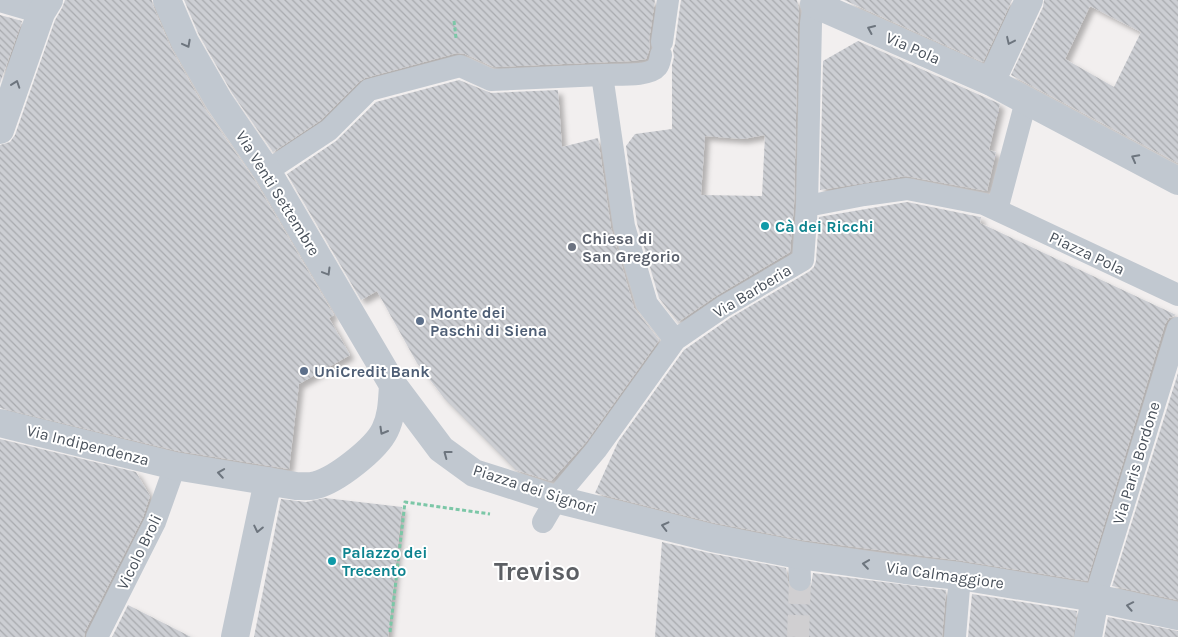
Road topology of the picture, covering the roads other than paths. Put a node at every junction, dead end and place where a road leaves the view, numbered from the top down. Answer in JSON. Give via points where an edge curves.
{"nodes":[{"id":1,"x":167,"y":0,"type":"edge"},
{"id":2,"x":668,"y":0,"type":"edge"},
{"id":3,"x":1028,"y":0,"type":"edge"},
{"id":4,"x":0,"y":1,"type":"edge"},
{"id":5,"x":814,"y":2,"type":"edge"},
{"id":6,"x":45,"y":6,"type":"edge"},
{"id":7,"x":602,"y":75,"type":"junction"},
{"id":8,"x":1009,"y":92,"type":"junction"},
{"id":9,"x":0,"y":130,"type":"edge"},
{"id":10,"x":267,"y":171,"type":"junction"},
{"id":11,"x":1178,"y":181,"type":"edge"},
{"id":12,"x":808,"y":206,"type":"junction"},
{"id":13,"x":990,"y":207,"type":"junction"},
{"id":14,"x":1178,"y":295,"type":"edge"},
{"id":15,"x":1178,"y":328,"type":"edge"},
{"id":16,"x":676,"y":340,"type":"junction"},
{"id":17,"x":393,"y":385,"type":"junction"},
{"id":18,"x":0,"y":423,"type":"edge"},
{"id":19,"x":175,"y":466,"type":"junction"},
{"id":20,"x":268,"y":481,"type":"junction"},
{"id":21,"x":549,"y":511,"type":"junction"},
{"id":22,"x":712,"y":538,"type":"joint"},
{"id":23,"x":960,"y":576,"type":"junction"},
{"id":24,"x":1095,"y":598,"type":"junction"},
{"id":25,"x":1178,"y":616,"type":"edge"},
{"id":26,"x":97,"y":637,"type":"edge"},
{"id":27,"x":234,"y":637,"type":"edge"},
{"id":28,"x":955,"y":637,"type":"edge"},
{"id":29,"x":1088,"y":637,"type":"edge"}],
"edges":[{"from":1,"to":10,"type":"street","name":"Via Venti Settembre","one_way":true,"via":[[219,101]]},
{"from":2,"to":7,"type":"street","via":[[660,63],[656,68],[649,73]]},
{"from":3,"to":8,"type":"street","one_way":true},
{"from":4,"to":6,"type":"street"},
{"from":8,"to":5,"type":"street","name":"Via Pola","one_way":true},
{"from":5,"to":12,"type":"street","name":"Via Barberia"},
{"from":9,"to":6,"type":"street","one_way":true},
{"from":7,"to":10,"type":"street","via":[[491,80],[460,66],[369,90],[329,130]]},
{"from":7,"to":16,"type":"street","via":[[627,234],[647,304]]},
{"from":11,"to":8,"type":"street","one_way":true},
{"from":8,"to":13,"type":"street"},
{"from":10,"to":17,"type":"street","name":"Via Venti Settembre","one_way":true},
{"from":12,"to":13,"type":"street","name":"Piazza Pola","via":[[907,189]]},
{"from":12,"to":16,"type":"street","name":"Via Barberia","via":[[803,260],[723,307]]},
{"from":13,"to":14,"type":"street","name":"Piazza Pola"},
{"from":15,"to":24,"type":"street","name":"Via Paris Bordone"},
{"from":16,"to":21,"type":"street","name":"Via Barberia"},
{"from":17,"to":20,"type":"street","name":"Via Indipendenza","one_way":true,"via":[[392,407],[385,431],[350,466],[315,486]]},
{"from":21,"to":17,"type":"street","name":"Piazza dei Signori","one_way":true,"via":[[474,473],[441,449]]},
{"from":18,"to":19,"type":"street","name":"Via Indipendenza"},
{"from":20,"to":19,"type":"street","name":"Via Indipendenza","one_way":true},
{"from":19,"to":26,"type":"street","name":"Vicolo Broli","via":[[155,522]]},
{"from":20,"to":27,"type":"street","one_way":true},
{"from":22,"to":21,"type":"street","name":"Piazza dei Signori","one_way":true},
{"from":23,"to":22,"type":"street","name":"Via Calmaggiore","one_way":true,"via":[[905,570],[800,568]]},
{"from":23,"to":24,"type":"street","name":"Via Calmaggiore"},
{"from":23,"to":28,"type":"street"},
{"from":25,"to":24,"type":"street","name":"Via Calmaggiore","one_way":true},
{"from":24,"to":29,"type":"street"}]}
